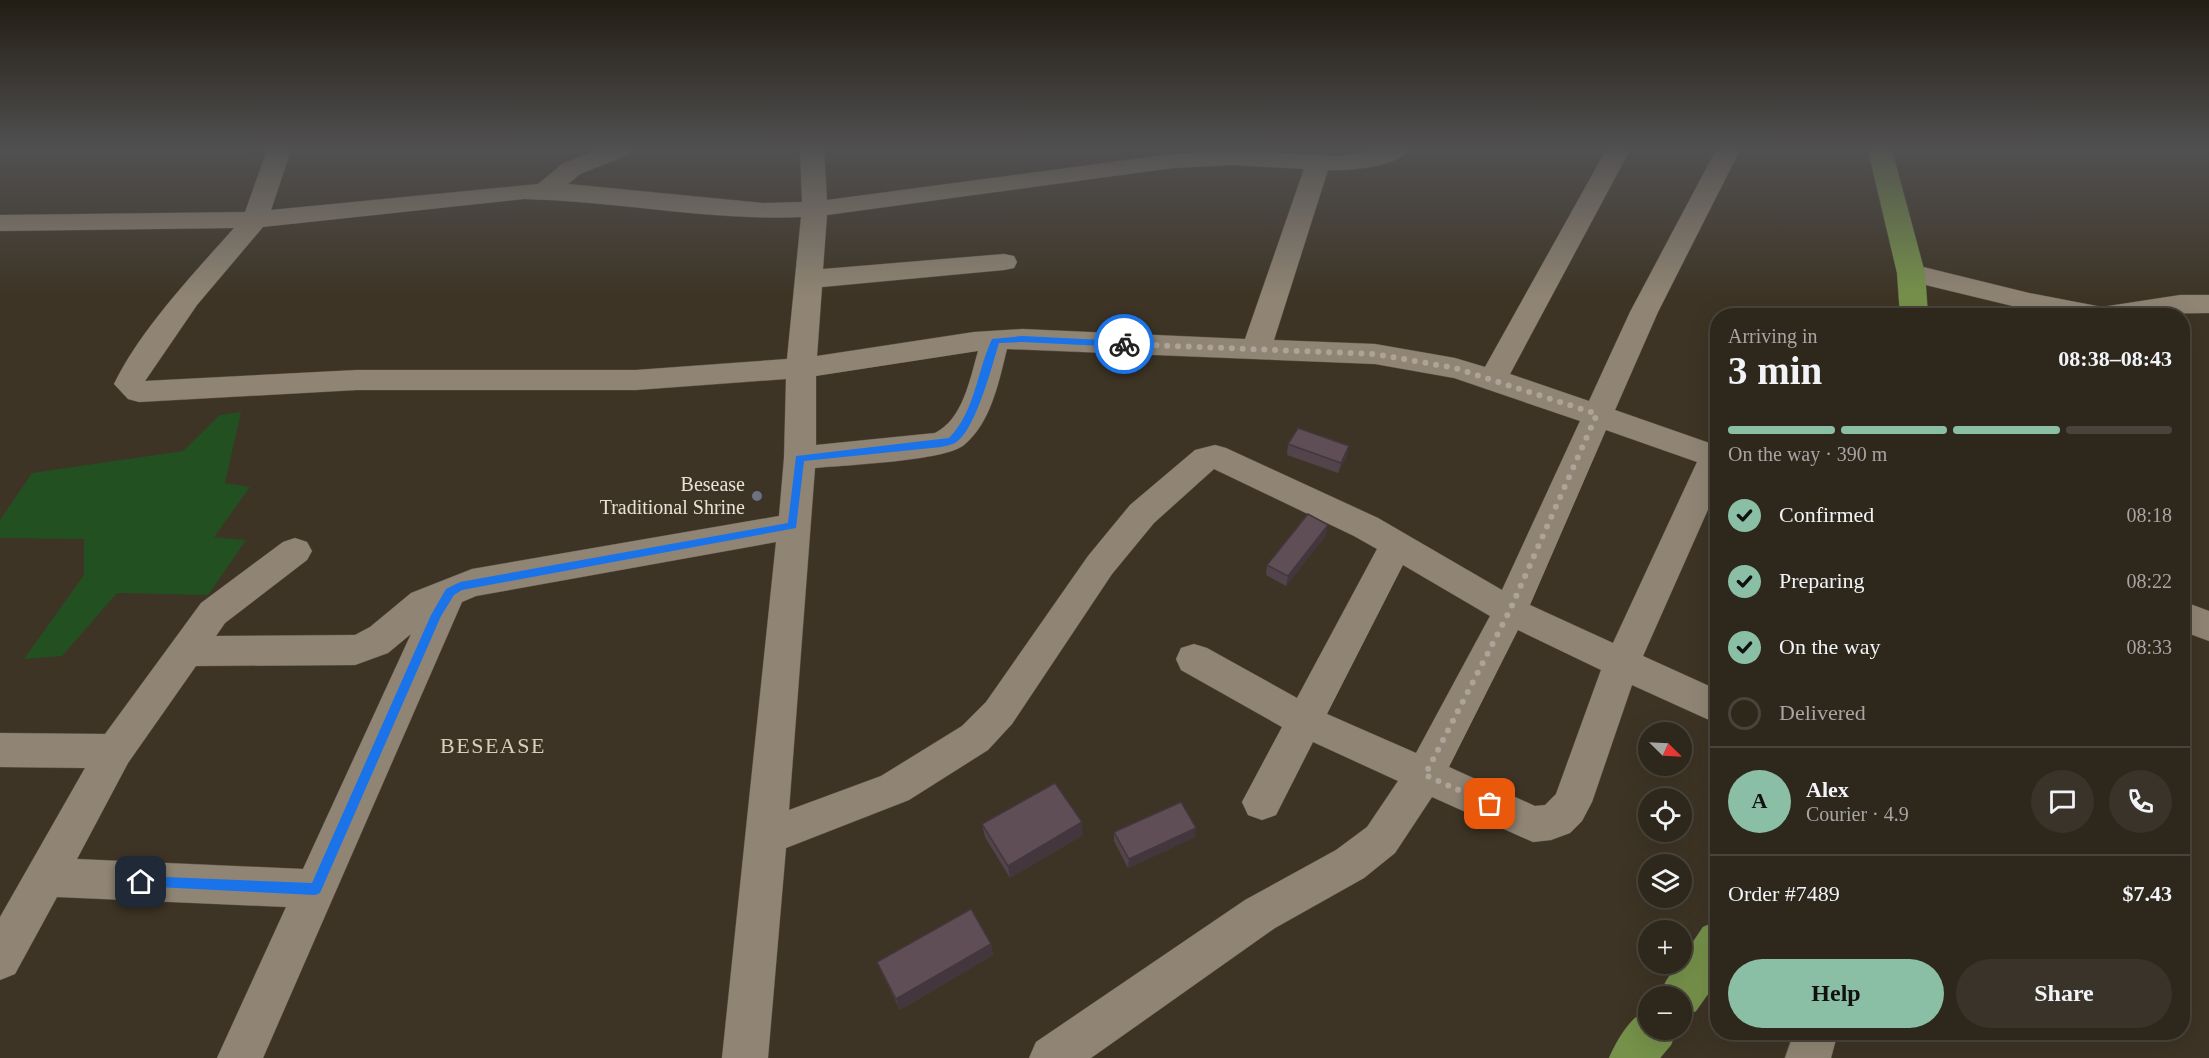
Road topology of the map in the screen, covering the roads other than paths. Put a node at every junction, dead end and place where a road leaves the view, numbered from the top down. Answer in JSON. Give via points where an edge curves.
{"nodes":[{"id":1,"x":262,"y":199,"type":"edge"},
{"id":2,"x":436,"y":199,"type":"edge"},
{"id":3,"x":636,"y":199,"type":"edge"},
{"id":4,"x":815,"y":199,"type":"edge"},
{"id":5,"x":888,"y":199,"type":"edge"},
{"id":6,"x":1306,"y":199,"type":"edge"},
{"id":7,"x":1591,"y":199,"type":"edge"},
{"id":8,"x":1702,"y":199,"type":"edge"},
{"id":9,"x":1892,"y":199,"type":"edge"},
{"id":10,"x":815,"y":209,"type":"junction"},
{"id":11,"x":255,"y":220,"type":"junction"},
{"id":12,"x":0,"y":223,"type":"edge"},
{"id":13,"x":1005,"y":262,"type":"dead end"},
{"id":14,"x":1911,"y":273,"type":"junction"},
{"id":15,"x":810,"y":279,"type":"junction"},
{"id":16,"x":2209,"y":304,"type":"edge"},
{"id":17,"x":1914,"y":308,"type":"edge"},
{"id":18,"x":2061,"y":308,"type":"edge"},
{"id":19,"x":2154,"y":308,"type":"edge"},
{"id":20,"x":995,"y":341,"type":"junction"},
{"id":21,"x":1256,"y":350,"type":"junction"},
{"id":22,"x":801,"y":368,"type":"junction"},
{"id":23,"x":1493,"y":379,"type":"junction"},
{"id":24,"x":1597,"y":414,"type":"junction"},
{"id":25,"x":1710,"y":456,"type":"edge"},
{"id":26,"x":800,"y":458,"type":"junction"},
{"id":27,"x":1710,"y":471,"type":"edge"},
{"id":28,"x":793,"y":526,"type":"junction"},
{"id":29,"x":1396,"y":545,"type":"junction"},
{"id":30,"x":295,"y":551,"type":"dead end"},
{"id":31,"x":450,"y":592,"type":"junction"},
{"id":32,"x":1510,"y":610,"type":"junction"},
{"id":33,"x":2190,"y":619,"type":"edge"},
{"id":34,"x":2209,"y":627,"type":"edge"},
{"id":35,"x":186,"y":651,"type":"junction"},
{"id":36,"x":1194,"y":659,"type":"dead end"},
{"id":37,"x":1622,"y":663,"type":"junction"},
{"id":38,"x":1710,"y":704,"type":"edge"},
{"id":39,"x":1305,"y":722,"type":"junction"},
{"id":40,"x":0,"y":750,"type":"edge"},
{"id":41,"x":115,"y":751,"type":"junction"},
{"id":42,"x":1425,"y":775,"type":"junction"},
{"id":43,"x":1262,"y":802,"type":"dead end"},
{"id":44,"x":767,"y":837,"type":"junction"},
{"id":45,"x":46,"y":877,"type":"junction"},
{"id":46,"x":315,"y":889,"type":"junction"},
{"id":47,"x":1710,"y":954,"type":"edge"},
{"id":48,"x":0,"y":959,"type":"edge"},
{"id":49,"x":1688,"y":986,"type":"edge"},
{"id":50,"x":1646,"y":1040,"type":"edge"},
{"id":51,"x":1814,"y":1040,"type":"edge"},
{"id":52,"x":240,"y":1058,"type":"edge"},
{"id":53,"x":745,"y":1058,"type":"edge"},
{"id":54,"x":1052,"y":1058,"type":"edge"},
{"id":55,"x":1632,"y":1058,"type":"edge"},
{"id":56,"x":1808,"y":1058,"type":"edge"}],
"edges":[{"from":1,"to":11,"type":"street"},
{"from":2,"to":11,"type":"street"},
{"from":3,"to":10,"type":"street","via":[[763,211]]},
{"from":4,"to":10,"type":"street"},
{"from":5,"to":10,"type":"street"},
{"from":6,"to":21,"type":"street"},
{"from":7,"to":23,"type":"street"},
{"from":8,"to":24,"type":"street"},
{"from":9,"to":14,"type":"highway"},
{"from":10,"to":15,"type":"street"},
{"from":11,"to":12,"type":"street"},
{"from":11,"to":22,"type":"street","via":[[187,299],[135,371],[129,384],[140,392],[357,380],[636,380]]},
{"from":13,"to":15,"type":"street"},
{"from":14,"to":17,"type":"highway"},
{"from":14,"to":18,"type":"street"},
{"from":15,"to":22,"type":"street"},
{"from":16,"to":19,"type":"street"},
{"from":20,"to":21,"type":"street"},
{"from":20,"to":22,"type":"street"},
{"from":20,"to":26,"type":"street","via":[[978,396],[961,432],[952,441]]},
{"from":21,"to":23,"type":"street","via":[[1375,354]]},
{"from":22,"to":26,"type":"street"},
{"from":23,"to":24,"type":"street"},
{"from":24,"to":25,"type":"street"},
{"from":24,"to":32,"type":"street"},
{"from":26,"to":28,"type":"street"},
{"from":27,"to":37,"type":"street"},
{"from":28,"to":31,"type":"street","via":[[472,583]]},
{"from":28,"to":44,"type":"street"},
{"from":29,"to":32,"type":"street"},
{"from":29,"to":39,"type":"street"},
{"from":29,"to":44,"type":"street","via":[[1366,526],[1215,456],[1206,458],[1142,514],[1100,565],[999,713],[975,738],[895,788]]},
{"from":30,"to":35,"type":"street","via":[[213,613]]},
{"from":31,"to":35,"type":"street","via":[[420,604],[370,647]]},
{"from":31,"to":46,"type":"street","via":[[436,615]]},
{"from":32,"to":37,"type":"street"},
{"from":32,"to":42,"type":"street"},
{"from":33,"to":34,"type":"street"},
{"from":35,"to":41,"type":"street"},
{"from":36,"to":39,"type":"street"},
{"from":37,"to":38,"type":"street"},
{"from":37,"to":42,"type":"street","via":[[1572,802],[1564,816],[1552,824],[1533,824]]},
{"from":39,"to":42,"type":"street"},
{"from":39,"to":43,"type":"street"},
{"from":40,"to":41,"type":"street"},
{"from":41,"to":45,"type":"street"},
{"from":42,"to":54,"type":"street","via":[[1381,840],[1350,864],[1260,914]]},
{"from":44,"to":53,"type":"street"},
{"from":45,"to":46,"type":"street"},
{"from":45,"to":48,"type":"street"},
{"from":46,"to":52,"type":"street"},
{"from":47,"to":49,"type":"highway"},
{"from":50,"to":55,"type":"highway"},
{"from":51,"to":56,"type":"street"}]}
